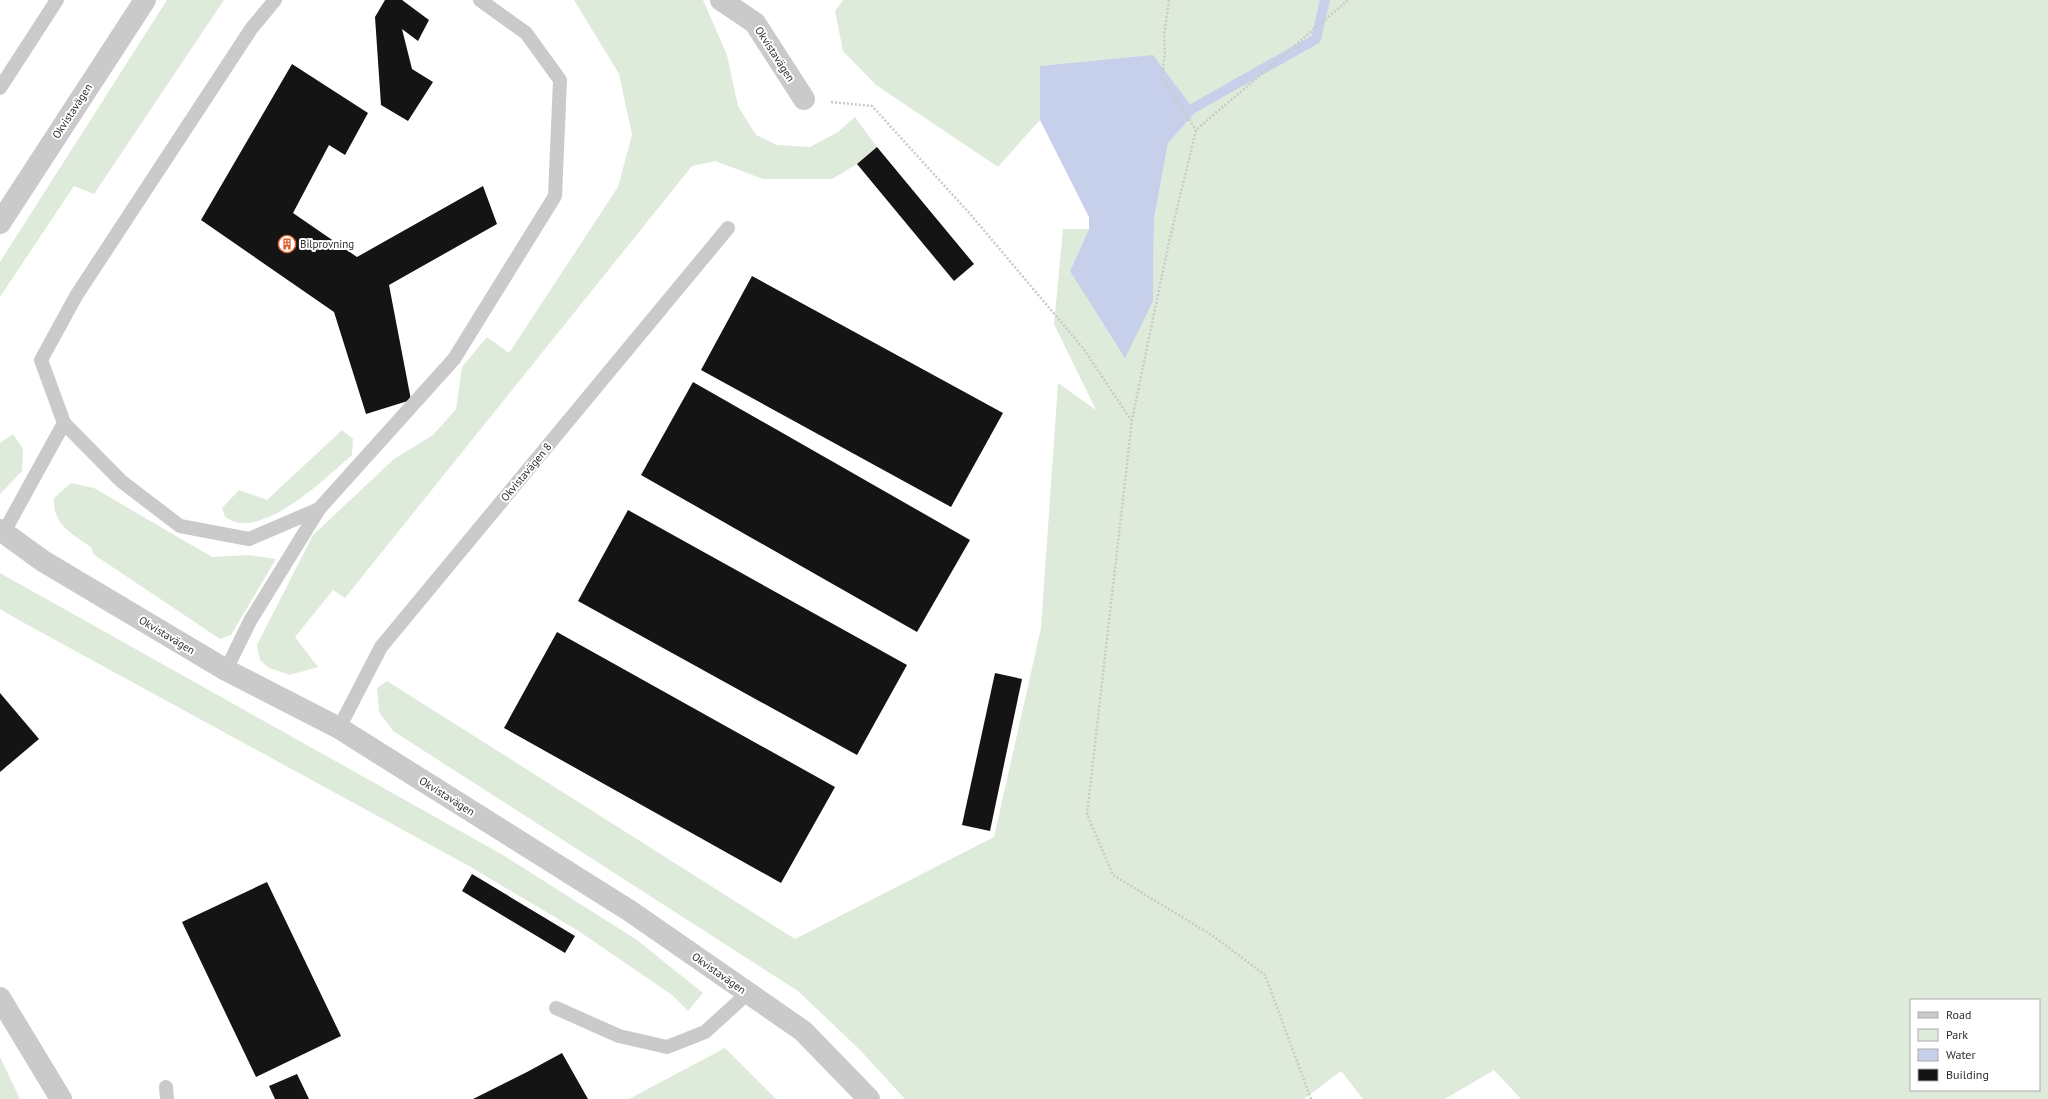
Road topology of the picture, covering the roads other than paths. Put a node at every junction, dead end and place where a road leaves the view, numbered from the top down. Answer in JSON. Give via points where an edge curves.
{"nodes":[{"id":1,"x":57,"y":0,"type":"edge"},
{"id":2,"x":145,"y":0,"type":"edge"},
{"id":3,"x":275,"y":0,"type":"edge"},
{"id":4,"x":480,"y":0,"type":"edge"},
{"id":5,"x":721,"y":0,"type":"edge"},
{"id":6,"x":0,"y":88,"type":"edge"},
{"id":7,"x":804,"y":99,"type":"road end"},
{"id":8,"x":0,"y":223,"type":"edge"},
{"id":9,"x":728,"y":228,"type":"dead end"},
{"id":10,"x":64,"y":423,"type":"junction"},
{"id":11,"x":319,"y":510,"type":"junction"},
{"id":12,"x":2,"y":531,"type":"edge"},
{"id":13,"x":226,"y":670,"type":"junction"},
{"id":14,"x":339,"y":728,"type":"junction"},
{"id":15,"x":748,"y":993,"type":"junction"},
{"id":16,"x":0,"y":998,"type":"edge"},
{"id":17,"x":556,"y":1008,"type":"dead end"},
{"id":18,"x":61,"y":1099,"type":"edge"},
{"id":19,"x":869,"y":1099,"type":"edge"}],
"edges":[{"from":1,"to":6,"type":"lane"},
{"from":2,"to":8,"type":"street","name":"Okvistavägen"},
{"from":3,"to":10,"type":"lane","via":[[251,29],[80,289],[41,360]]},
{"from":4,"to":11,"type":"lane","via":[[526,33],[560,80],[555,196],[454,359]]},
{"from":5,"to":7,"type":"street","name":"Okvistavägen","via":[[755,23]]},
{"from":9,"to":14,"type":"lane","name":"Okvistavägen 8","via":[[381,647]]},
{"from":10,"to":11,"type":"lane","via":[[121,481],[180,526],[249,539]]},
{"from":10,"to":12,"type":"lane"},
{"from":11,"to":13,"type":"lane","via":[[250,621]]},
{"from":12,"to":13,"type":"street","name":"Okvistavägen","via":[[43,561]]},
{"from":13,"to":14,"type":"street","name":"Okvistavägen"},
{"from":14,"to":15,"type":"street","name":"Okvistavägen","via":[[630,911]]},
{"from":15,"to":17,"type":"lane","via":[[705,1032],[667,1047],[619,1036]]},
{"from":15,"to":19,"type":"street","name":"Okvistavägen","via":[[803,1031]]},
{"from":16,"to":18,"type":"street"}]}
